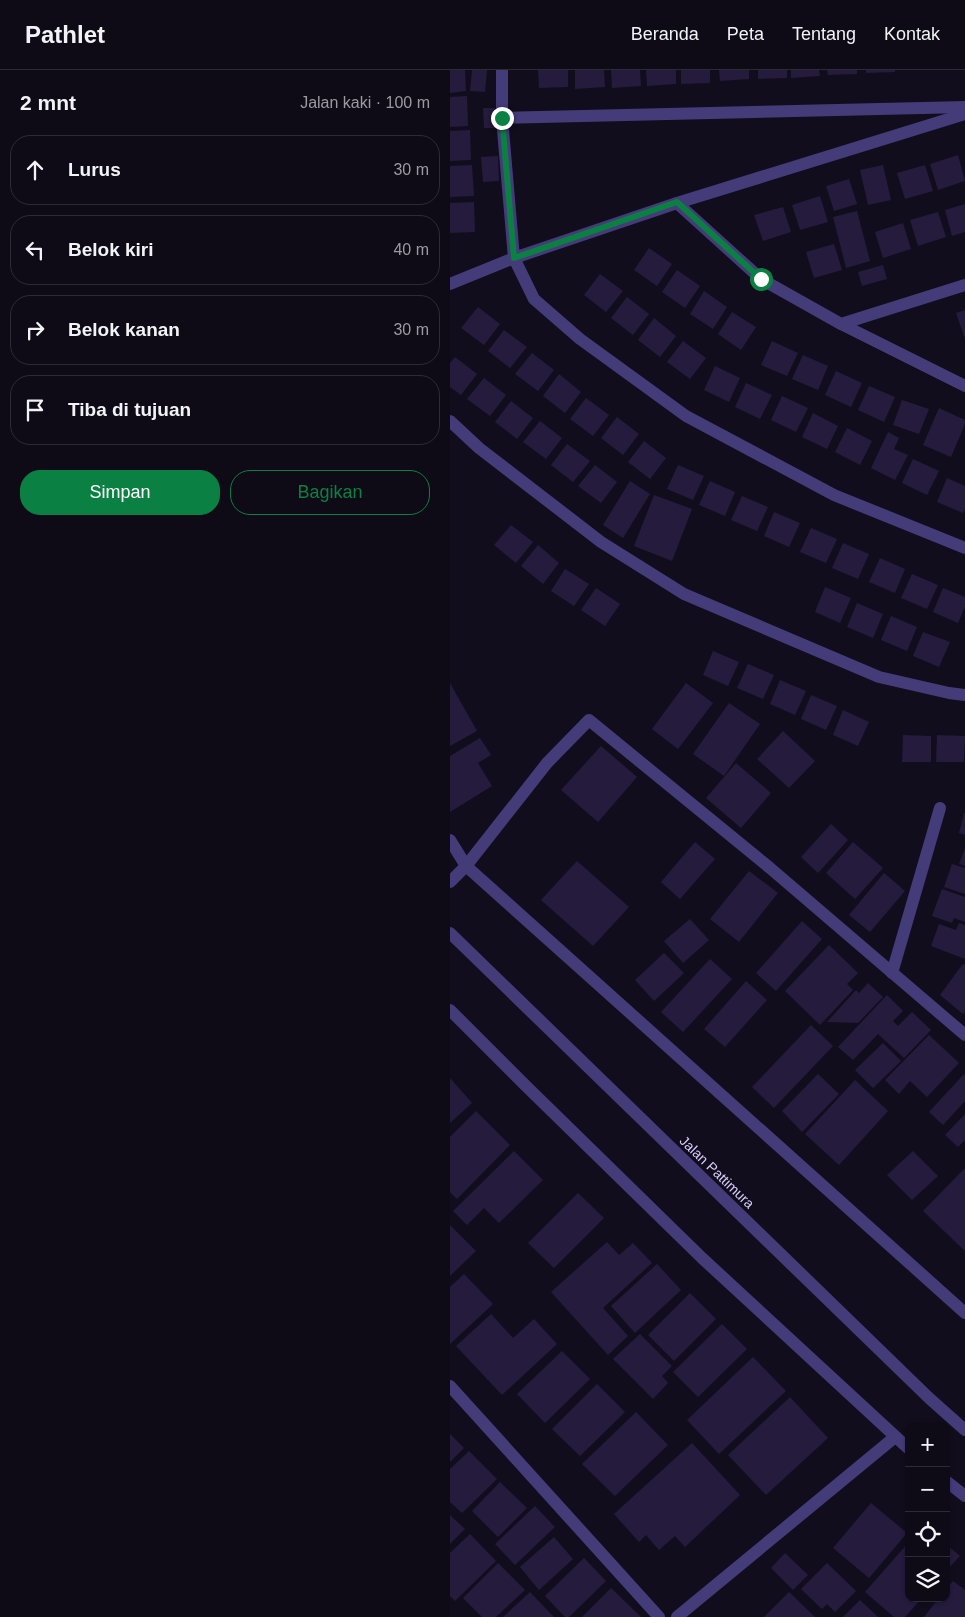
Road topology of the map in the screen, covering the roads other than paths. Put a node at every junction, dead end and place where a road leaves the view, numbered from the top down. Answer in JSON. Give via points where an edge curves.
{"nodes":[{"id":1,"x":502,"y":70,"type":"edge"},
{"id":2,"x":965,"y":107,"type":"edge"},
{"id":3,"x":965,"y":114,"type":"edge"},
{"id":4,"x":502,"y":118,"type":"junction"},
{"id":5,"x":677,"y":202,"type":"junction"},
{"id":6,"x":514,"y":258,"type":"junction"},
{"id":7,"x":450,"y":284,"type":"edge"},
{"id":8,"x":965,"y":285,"type":"edge"},
{"id":9,"x":841,"y":324,"type":"junction"},
{"id":10,"x":965,"y":386,"type":"edge"},
{"id":11,"x":450,"y":420,"type":"edge"},
{"id":12,"x":965,"y":548,"type":"edge"},
{"id":13,"x":965,"y":695,"type":"edge"},
{"id":14,"x":940,"y":808,"type":"dead end"},
{"id":15,"x":450,"y":840,"type":"edge"},
{"id":16,"x":466,"y":866,"type":"junction"},
{"id":17,"x":450,"y":882,"type":"edge"},
{"id":18,"x":450,"y":933,"type":"edge"},
{"id":19,"x":892,"y":973,"type":"junction"},
{"id":20,"x":450,"y":1010,"type":"edge"},
{"id":21,"x":965,"y":1035,"type":"edge"},
{"id":22,"x":965,"y":1313,"type":"edge"},
{"id":23,"x":450,"y":1386,"type":"edge"},
{"id":24,"x":965,"y":1430,"type":"edge"},
{"id":25,"x":895,"y":1437,"type":"junction"},
{"id":26,"x":905,"y":1445,"type":"edge"},
{"id":27,"x":950,"y":1483,"type":"edge"},
{"id":28,"x":965,"y":1496,"type":"edge"},
{"id":29,"x":659,"y":1617,"type":"edge"},
{"id":30,"x":678,"y":1617,"type":"edge"}],
"edges":[{"from":1,"to":4,"type":"street"},
{"from":2,"to":4,"type":"street"},
{"from":3,"to":5,"type":"street"},
{"from":4,"to":6,"type":"street"},
{"from":5,"to":6,"type":"street"},
{"from":5,"to":9,"type":"street","via":[[761,279]]},
{"from":6,"to":7,"type":"street"},
{"from":6,"to":12,"type":"street","via":[[534,299],[580,339],[686,416],[834,495]]},
{"from":8,"to":9,"type":"street"},
{"from":9,"to":10,"type":"street"},
{"from":11,"to":13,"type":"street","via":[[479,448],[601,542],[684,594],[879,677]]},
{"from":14,"to":19,"type":"street"},
{"from":15,"to":16,"type":"street"},
{"from":16,"to":17,"type":"street"},
{"from":16,"to":19,"type":"street","via":[[547,762],[588,720],[770,868]]},
{"from":16,"to":22,"type":"street"},
{"from":18,"to":24,"type":"street","name":"Jalan Pattimura"},
{"from":19,"to":21,"type":"street"},
{"from":20,"to":25,"type":"street","via":[[702,1258]]},
{"from":23,"to":29,"type":"street"},
{"from":25,"to":26,"type":"street"},
{"from":25,"to":30,"type":"street"},
{"from":27,"to":28,"type":"street"}]}
